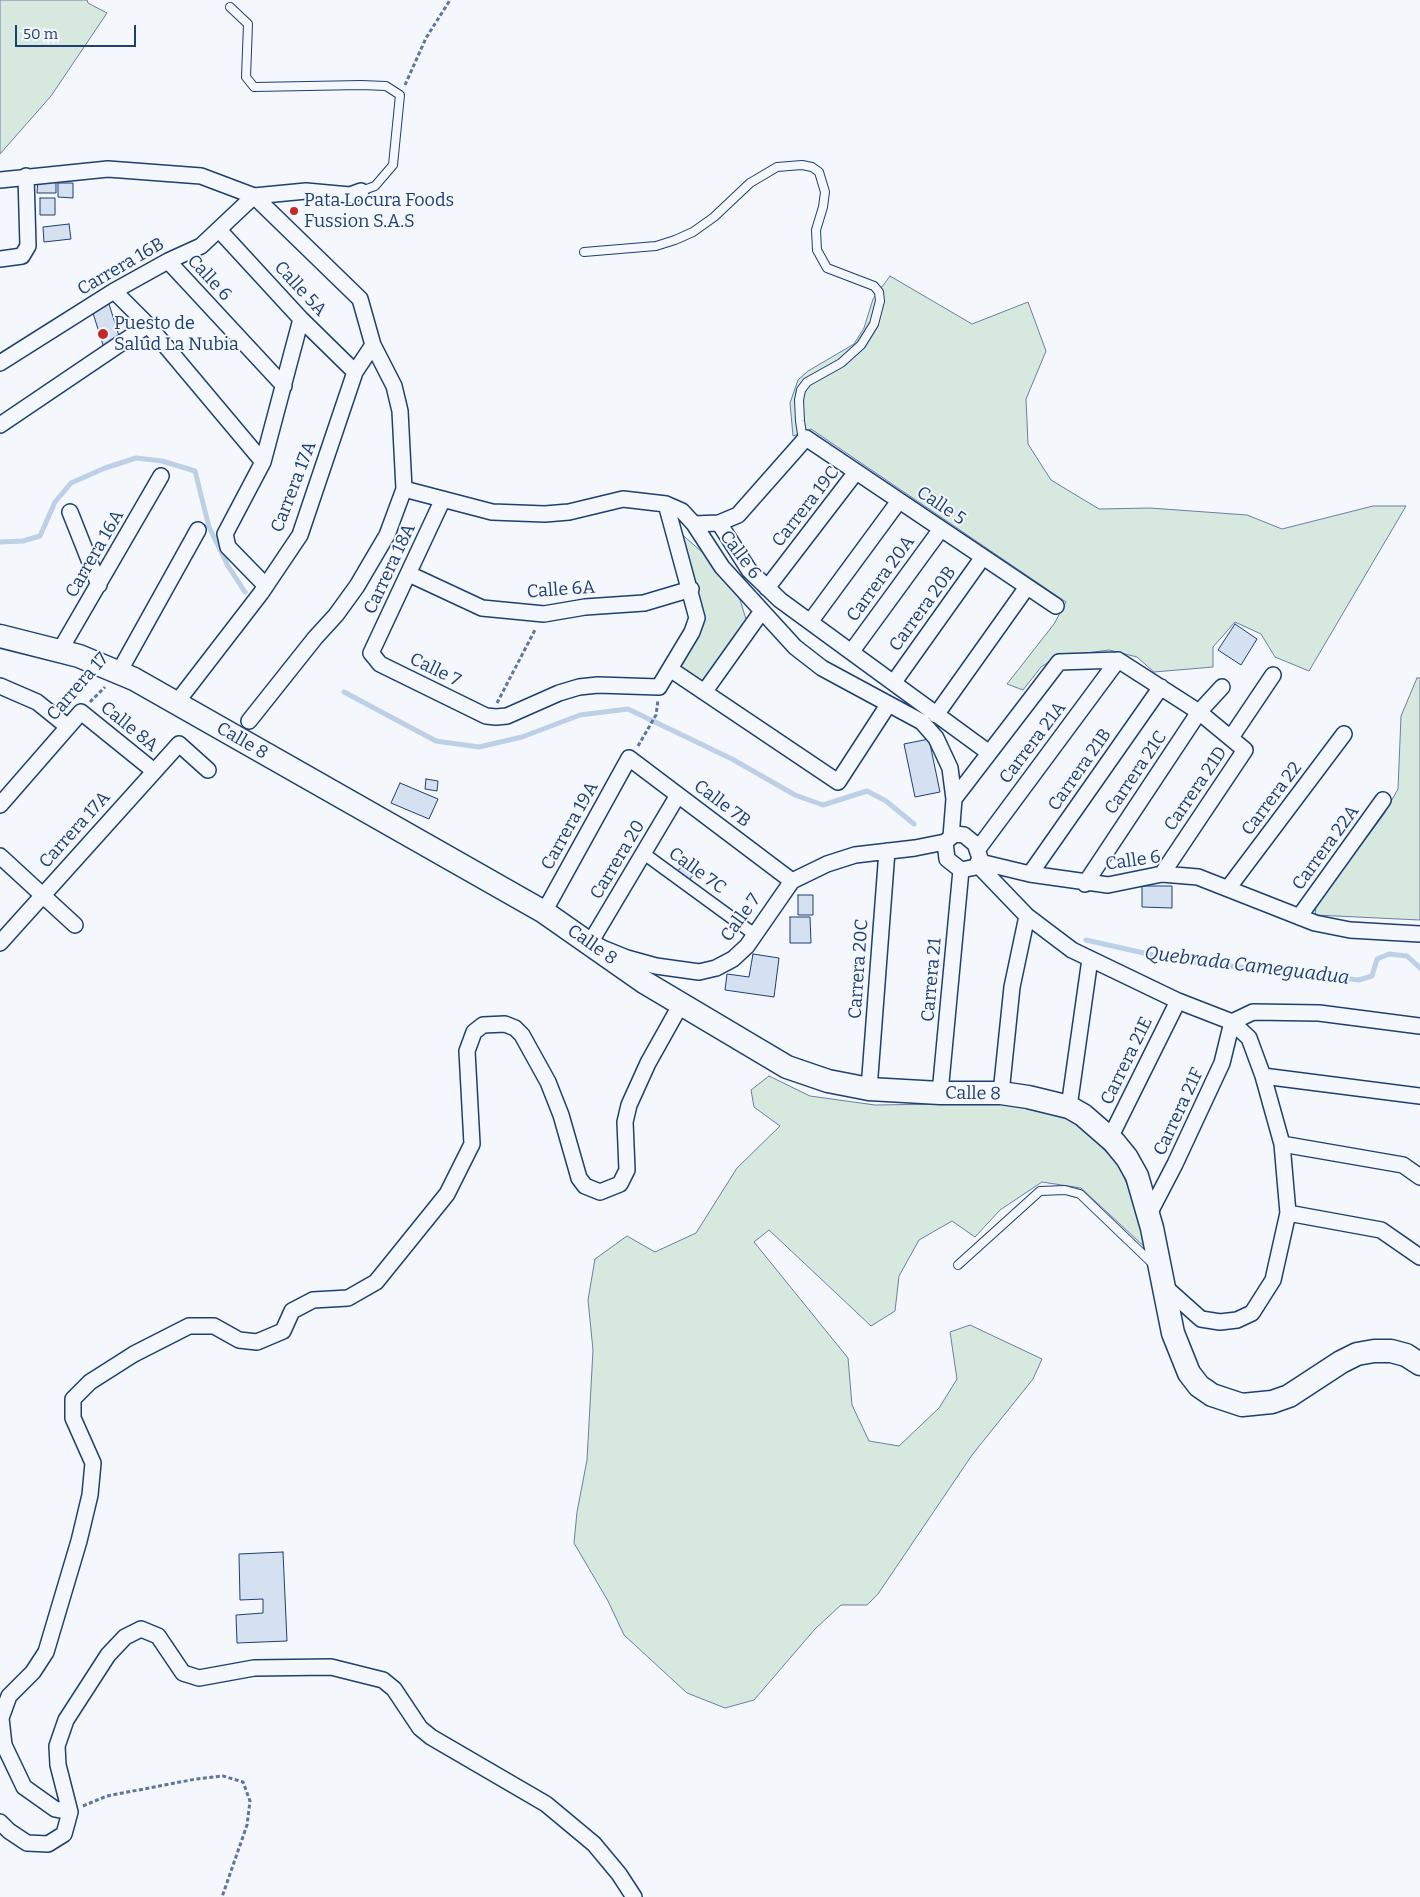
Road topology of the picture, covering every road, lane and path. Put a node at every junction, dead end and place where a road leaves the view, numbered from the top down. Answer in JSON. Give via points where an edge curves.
{"nodes":[{"id":1,"x":450,"y":0,"type":"edge"},
{"id":2,"x":230,"y":7,"type":"dead end"},
{"id":3,"x":400,"y":95,"type":"junction"},
{"id":4,"x":26,"y":176,"type":"junction"},
{"id":5,"x":0,"y":180,"type":"edge"},
{"id":6,"x":362,"y":191,"type":"joint"},
{"id":7,"x":254,"y":196,"type":"junction"},
{"id":8,"x":220,"y":230,"type":"junction"},
{"id":9,"x":584,"y":252,"type":"dead end"},
{"id":10,"x":0,"y":258,"type":"edge"},
{"id":11,"x":168,"y":261,"type":"junction"},
{"id":12,"x":114,"y":291,"type":"junction"},
{"id":13,"x":301,"y":319,"type":"junction"},
{"id":14,"x":148,"y":325,"type":"junction"},
{"id":15,"x":373,"y":346,"type":"junction"},
{"id":16,"x":0,"y":363,"type":"edge"},
{"id":17,"x":355,"y":372,"type":"junction"},
{"id":18,"x":284,"y":386,"type":"junction"},
{"id":19,"x":0,"y":424,"type":"edge"},
{"id":20,"x":806,"y":438,"type":"junction"},
{"id":21,"x":263,"y":462,"type":"junction"},
{"id":22,"x":856,"y":472,"type":"junction"},
{"id":23,"x":162,"y":476,"type":"dead end"},
{"id":24,"x":404,"y":489,"type":"junction"},
{"id":25,"x":442,"y":499,"type":"junction"},
{"id":26,"x":899,"y":500,"type":"junction"},
{"id":27,"x":666,"y":504,"type":"junction"},
{"id":28,"x":70,"y":512,"type":"dead end"},
{"id":29,"x":719,"y":523,"type":"junction"},
{"id":30,"x":694,"y":524,"type":"junction"},
{"id":31,"x":941,"y":529,"type":"junction"},
{"id":32,"x":198,"y":530,"type":"dead end"},
{"id":33,"x":983,"y":557,"type":"junction"},
{"id":34,"x":410,"y":574,"type":"junction"},
{"id":35,"x":99,"y":585,"type":"junction"},
{"id":36,"x":1027,"y":587,"type":"junction"},
{"id":37,"x":766,"y":588,"type":"junction"},
{"id":38,"x":690,"y":589,"type":"junction"},
{"id":39,"x":264,"y":590,"type":"junction"},
{"id":40,"x":1056,"y":606,"type":"dead end"},
{"id":41,"x":762,"y":612,"type":"junction"},
{"id":42,"x":544,"y":614,"type":"junction"},
{"id":43,"x":810,"y":622,"type":"junction"},
{"id":44,"x":0,"y":636,"type":"edge"},
{"id":45,"x":852,"y":651,"type":"junction"},
{"id":46,"x":60,"y":652,"type":"junction"},
{"id":47,"x":371,"y":654,"type":"joint"},
{"id":48,"x":1118,"y":660,"type":"junction"},
{"id":49,"x":670,"y":669,"type":"junction"},
{"id":50,"x":119,"y":672,"type":"junction"},
{"id":51,"x":1273,"y":675,"type":"dead end"},
{"id":52,"x":894,"y":682,"type":"junction"},
{"id":53,"x":0,"y":686,"type":"edge"},
{"id":54,"x":1222,"y":686,"type":"dead end"},
{"id":55,"x":1161,"y":687,"type":"junction"},
{"id":56,"x":705,"y":691,"type":"junction"},
{"id":57,"x":176,"y":702,"type":"junction"},
{"id":58,"x":888,"y":705,"type":"junction"},
{"id":59,"x":81,"y":712,"type":"junction"},
{"id":60,"x":1200,"y":712,"type":"junction"},
{"id":61,"x":936,"y":714,"type":"junction"},
{"id":62,"x":656,"y":715,"type":"dead end"},
{"id":63,"x":490,"y":716,"type":"junction"},
{"id":64,"x":249,"y":721,"type":"dead end"},
{"id":65,"x":68,"y":727,"type":"junction"},
{"id":66,"x":1344,"y":734,"type":"dead end"},
{"id":67,"x":1232,"y":736,"type":"junction"},
{"id":68,"x":642,"y":740,"type":"dead end"},
{"id":69,"x":180,"y":744,"type":"joint"},
{"id":70,"x":988,"y":752,"type":"junction"},
{"id":71,"x":628,"y":758,"type":"joint"},
{"id":72,"x":208,"y":770,"type":"dead end"},
{"id":73,"x":154,"y":771,"type":"junction"},
{"id":74,"x":678,"y":795,"type":"junction"},
{"id":75,"x":1383,"y":800,"type":"dead end"},
{"id":76,"x":0,"y":805,"type":"edge"},
{"id":77,"x":954,"y":806,"type":"junction"},
{"id":78,"x":948,"y":839,"type":"junction"},
{"id":79,"x":915,"y":848,"type":"junction"},
{"id":80,"x":887,"y":851,"type":"junction"},
{"id":81,"x":976,"y":853,"type":"junction"},
{"id":82,"x":643,"y":854,"type":"junction"},
{"id":83,"x":0,"y":856,"type":"edge"},
{"id":84,"x":947,"y":859,"type":"junction"},
{"id":85,"x":961,"y":870,"type":"junction"},
{"id":86,"x":1030,"y":874,"type":"junction"},
{"id":87,"x":1162,"y":874,"type":"junction"},
{"id":88,"x":792,"y":881,"type":"junction"},
{"id":89,"x":1085,"y":884,"type":"junction"},
{"id":90,"x":1229,"y":887,"type":"junction"},
{"id":91,"x":42,"y":894,"type":"junction"},
{"id":92,"x":544,"y":912,"type":"junction"},
{"id":93,"x":1027,"y":916,"type":"junction"},
{"id":94,"x":1298,"y":917,"type":"junction"},
{"id":95,"x":75,"y":925,"type":"dead end"},
{"id":96,"x":754,"y":934,"type":"junction"},
{"id":97,"x":1420,"y":934,"type":"edge"},
{"id":98,"x":0,"y":943,"type":"edge"},
{"id":99,"x":590,"y":943,"type":"junction"},
{"id":100,"x":1090,"y":959,"type":"junction"},
{"id":101,"x":1178,"y":1001,"type":"junction"},
{"id":102,"x":681,"y":1004,"type":"junction"},
{"id":103,"x":1232,"y":1022,"type":"junction"},
{"id":104,"x":1420,"y":1026,"type":"edge"},
{"id":105,"x":1263,"y":1076,"type":"junction"},
{"id":106,"x":869,"y":1089,"type":"junction"},
{"id":107,"x":940,"y":1093,"type":"junction"},
{"id":108,"x":1001,"y":1093,"type":"junction"},
{"id":109,"x":1420,"y":1096,"type":"edge"},
{"id":110,"x":1069,"y":1107,"type":"junction"},
{"id":111,"x":1110,"y":1138,"type":"junction"},
{"id":112,"x":1282,"y":1144,"type":"junction"},
{"id":113,"x":1420,"y":1177,"type":"edge"},
{"id":114,"x":1288,"y":1213,"type":"junction"},
{"id":115,"x":1151,"y":1221,"type":"junction"},
{"id":116,"x":1420,"y":1257,"type":"edge"},
{"id":117,"x":958,"y":1265,"type":"dead end"},
{"id":118,"x":1163,"y":1279,"type":"junction"},
{"id":119,"x":1420,"y":1364,"type":"edge"},
{"id":120,"x":70,"y":1812,"type":"junction"},
{"id":121,"x":0,"y":1822,"type":"edge"},
{"id":122,"x":222,"y":1897,"type":"edge"},
{"id":123,"x":634,"y":1897,"type":"edge"}],
"edges":[{"from":1,"to":3,"type":"path","via":[[426,38]]},
{"from":2,"to":3,"type":"lane","via":[[248,24],[246,76],[254,87],[386,86]]},
{"from":3,"to":6,"type":"lane","via":[[393,165],[375,186]]},
{"from":4,"to":5,"type":"street"},
{"from":4,"to":7,"type":"street","via":[[108,169],[201,176]]},
{"from":4,"to":10,"type":"street","via":[[28,246],[22,256]]},
{"from":6,"to":7,"type":"street","via":[[350,195],[306,191]]},
{"from":7,"to":8,"type":"street","name":"Carrera 16B"},
{"from":7,"to":15,"type":"street","via":[[360,299]]},
{"from":8,"to":11,"type":"street","name":"Carrera 16B","via":[[201,246]]},
{"from":8,"to":13,"type":"street","name":"Calle 5A"},
{"from":9,"to":20,"type":"lane","via":[[656,246],[675,240],[714,217],[750,183],[777,167],[802,165],[819,172],[825,192],[815,239],[821,259],[837,274],[874,286],[880,300],[874,324],[861,346],[841,363],[807,382],[801,390],[800,421]]},
{"from":11,"to":12,"type":"street","name":"Carrera 16B"},
{"from":11,"to":18,"type":"street","name":"Calle 6"},
{"from":12,"to":14,"type":"street"},
{"from":12,"to":16,"type":"street","name":"Carrera 16B"},
{"from":13,"to":17,"type":"street","name":"Calle 5A"},
{"from":13,"to":18,"type":"street"},
{"from":14,"to":19,"type":"street"},
{"from":14,"to":21,"type":"street"},
{"from":15,"to":17,"type":"street","name":"Carrera 17A"},
{"from":15,"to":24,"type":"street","via":[[394,386],[400,411]]},
{"from":17,"to":39,"type":"street","name":"Carrera 17A","via":[[300,535]]},
{"from":18,"to":21,"type":"street"},
{"from":20,"to":22,"type":"street","name":"Calle 5"},
{"from":20,"to":29,"type":"street","via":[[738,515]]},
{"from":21,"to":39,"type":"street","via":[[225,534],[228,547]]},
{"from":22,"to":26,"type":"street","name":"Calle 5"},
{"from":22,"to":37,"type":"street","name":"Carrera 19C"},
{"from":23,"to":35,"type":"street","name":"Carrera 16A"},
{"from":24,"to":25,"type":"street","name":"Calle 6"},
{"from":24,"to":64,"type":"street","via":[[387,535],[357,586]]},
{"from":25,"to":27,"type":"street","name":"Calle 6","via":[[492,512],[523,514],[570,512],[623,500]]},
{"from":25,"to":34,"type":"street","name":"Carrera 18A"},
{"from":26,"to":31,"type":"street","name":"Calle 5"},
{"from":26,"to":43,"type":"street"},
{"from":27,"to":30,"type":"street","name":"Calle 6","via":[[682,511]]},
{"from":27,"to":38,"type":"street"},
{"from":28,"to":35,"type":"street"},
{"from":29,"to":30,"type":"street"},
{"from":29,"to":37,"type":"street","via":[[749,570]]},
{"from":30,"to":41,"type":"street","name":"Calle 6","via":[[722,567]]},
{"from":31,"to":33,"type":"street","name":"Calle 5"},
{"from":31,"to":45,"type":"street","name":"Carrera 20A"},
{"from":32,"to":50,"type":"street","name":"Carrera 17"},
{"from":33,"to":36,"type":"street","name":"Calle 5"},
{"from":33,"to":52,"type":"street","name":"Carrera 20B"},
{"from":34,"to":42,"type":"street","name":"Calle 6A","via":[[482,608]]},
{"from":34,"to":47,"type":"street","name":"Carrera 18A"},
{"from":35,"to":46,"type":"street","name":"Carrera 16A"},
{"from":36,"to":40,"type":"street","name":"Calle 5"},
{"from":36,"to":61,"type":"street"},
{"from":37,"to":43,"type":"street"},
{"from":38,"to":42,"type":"street","name":"Calle 6A","via":[[644,603],[584,607]]},
{"from":38,"to":49,"type":"street","via":[[697,618]]},
{"from":39,"to":57,"type":"street","name":"Carrera 17A"},
{"from":41,"to":56,"type":"street"},
{"from":41,"to":58,"type":"street","name":"Calle 6","via":[[815,663]]},
{"from":42,"to":63,"type":"path"},
{"from":43,"to":45,"type":"street"},
{"from":44,"to":46,"type":"main road","name":"Calle 8"},
{"from":45,"to":52,"type":"street"},
{"from":46,"to":50,"type":"main road","name":"Calle 8"},
{"from":47,"to":63,"type":"street","name":"Calle 7","via":[[380,664]]},
{"from":48,"to":55,"type":"street"},
{"from":48,"to":70,"type":"street","via":[[1059,662]]},
{"from":48,"to":81,"type":"street","name":"Carrera 21A"},
{"from":49,"to":56,"type":"street"},
{"from":49,"to":63,"type":"street","via":[[659,687],[579,687],[507,716]]},
{"from":50,"to":57,"type":"main road","name":"Calle 8"},
{"from":50,"to":59,"type":"path","name":"Carrera 17"},
{"from":51,"to":67,"type":"street"},
{"from":52,"to":61,"type":"street"},
{"from":53,"to":65,"type":"street","via":[[37,702]]},
{"from":54,"to":60,"type":"street","name":"Carrera 21C"},
{"from":55,"to":60,"type":"street"},
{"from":55,"to":86,"type":"street","name":"Carrera 21B"},
{"from":56,"to":58,"type":"street","via":[[838,782]]},
{"from":57,"to":92,"type":"main road","name":"Calle 8"},
{"from":58,"to":77,"type":"street","name":"Calle 6","via":[[922,722],[936,738],[950,768]]},
{"from":59,"to":65,"type":"street","name":"Carrera 17"},
{"from":59,"to":73,"type":"street","name":"Calle 8A"},
{"from":60,"to":67,"type":"street"},
{"from":60,"to":89,"type":"street","name":"Carrera 21C"},
{"from":61,"to":70,"type":"street"},
{"from":62,"to":68,"type":"path"},
{"from":65,"to":76,"type":"street","name":"Carrera 17"},
{"from":66,"to":90,"type":"street","name":"Carrera 22"},
{"from":67,"to":87,"type":"street","name":"Carrera 21D","via":[[1245,750]]},
{"from":69,"to":72,"type":"street","name":"Calle 8A"},
{"from":69,"to":73,"type":"street","name":"Carrera 17A"},
{"from":70,"to":77,"type":"street"},
{"from":71,"to":74,"type":"street","name":"Calle 7B"},
{"from":71,"to":92,"type":"street","name":"Carrera 19A"},
{"from":73,"to":91,"type":"street","name":"Carrera 17A"},
{"from":74,"to":82,"type":"street","name":"Carrera 20"},
{"from":74,"to":88,"type":"street","name":"Calle 7B"},
{"from":75,"to":94,"type":"street","name":"Carrera 22A"},
{"from":77,"to":78,"type":"street","name":"Calle 6"},
{"from":77,"to":81,"type":"street","name":"Calle 6"},
{"from":78,"to":79,"type":"street","name":"Calle 7"},
{"from":78,"to":81,"type":"street","name":"Calle 7","via":[[960,834]]},
{"from":78,"to":84,"type":"street","name":"Calle 6"},
{"from":79,"to":80,"type":"street","name":"Calle 7"},
{"from":79,"to":84,"type":"street","name":"Calle 7"},
{"from":80,"to":88,"type":"street","name":"Calle 7","via":[[855,855]]},
{"from":80,"to":106,"type":"street","name":"Carrera 20C"},
{"from":81,"to":85,"type":"street","via":[[973,869]]},
{"from":81,"to":86,"type":"street","name":"Calle 6"},
{"from":81,"to":93,"type":"street"},
{"from":82,"to":96,"type":"street","name":"Calle 7C"},
{"from":82,"to":99,"type":"street","name":"Carrera 20"},
{"from":83,"to":91,"type":"street"},
{"from":84,"to":85,"type":"street","name":"Calle 7"},
{"from":85,"to":107,"type":"street","name":"Carrera 21"},
{"from":86,"to":89,"type":"street","name":"Calle 6"},
{"from":87,"to":89,"type":"street","name":"Calle 6","via":[[1108,886]]},
{"from":87,"to":90,"type":"street","name":"Calle 6","via":[[1198,877]]},
{"from":88,"to":96,"type":"street","name":"Calle 7"},
{"from":90,"to":94,"type":"street","name":"Calle 6"},
{"from":91,"to":95,"type":"street"},
{"from":91,"to":98,"type":"street","name":"Carrera 17A"},
{"from":92,"to":99,"type":"main road","name":"Calle 8"},
{"from":93,"to":100,"type":"street","via":[[1072,950]]},
{"from":93,"to":108,"type":"street","via":[[1012,987]]},
{"from":94,"to":97,"type":"street","name":"Calle 6","via":[[1315,924],[1350,930]]},
{"from":96,"to":99,"type":"street","name":"Calle 7","via":[[734,959],[699,972],[656,966]]},
{"from":99,"to":102,"type":"main road","name":"Calle 8"},
{"from":100,"to":101,"type":"street"},
{"from":100,"to":110,"type":"street"},
{"from":101,"to":103,"type":"street"},
{"from":101,"to":111,"type":"street","name":"Carrera 21E"},
{"from":102,"to":106,"type":"main road","name":"Calle 8","via":[[787,1068],[828,1082]]},
{"from":102,"to":120,"type":"street","via":[[628,1105],[624,1122],[627,1170],[620,1184],[600,1192],[585,1186],[579,1178],[548,1082],[522,1035],[504,1024],[482,1026],[474,1032],[467,1051],[472,1144],[447,1194],[376,1282],[348,1298],[313,1300],[292,1311],[282,1331],[257,1342],[239,1340],[214,1326],[189,1326],[134,1354],[90,1382],[73,1399],[73,1418],[93,1463],[90,1495],[46,1652],[33,1672],[9,1696],[1,1718],[4,1745],[24,1787],[56,1809]]},
{"from":103,"to":104,"type":"street","via":[[1253,1012],[1309,1013]]},
{"from":103,"to":105,"type":"street","via":[[1249,1038]]},
{"from":103,"to":115,"type":"street","name":"Carrera 21F","via":[[1225,1055]]},
{"from":105,"to":109,"type":"street"},
{"from":105,"to":112,"type":"street"},
{"from":106,"to":107,"type":"main road","name":"Calle 8"},
{"from":107,"to":108,"type":"main road","name":"Calle 8"},
{"from":108,"to":110,"type":"main road","name":"Calle 8","via":[[1028,1096]]},
{"from":110,"to":111,"type":"main road","name":"Calle 8"},
{"from":111,"to":115,"type":"main road","name":"Calle 8","via":[[1137,1176]]},
{"from":112,"to":113,"type":"street","via":[[1403,1165]]},
{"from":112,"to":114,"type":"street"},
{"from":114,"to":116,"type":"street","via":[[1382,1230]]},
{"from":114,"to":118,"type":"street","via":[[1273,1280],[1252,1313],[1237,1320],[1220,1322],[1201,1319]]},
{"from":115,"to":118,"type":"main road","name":"Calle 8"},
{"from":117,"to":118,"type":"lane","via":[[1040,1191],[1065,1190],[1080,1194]]},
{"from":118,"to":119,"type":"main road","name":"Calle 8","via":[[1173,1333],[1189,1373],[1199,1386],[1227,1401],[1242,1405],[1272,1402],[1289,1396],[1357,1354],[1391,1352],[1406,1355]]},
{"from":120,"to":121,"type":"street","via":[[64,1834],[48,1844],[27,1843]]},
{"from":120,"to":122,"type":"path","via":[[107,1796],[196,1779],[223,1776],[242,1782],[250,1801],[247,1825]]},
{"from":120,"to":123,"type":"street","via":[[56,1746],[66,1720],[108,1655],[125,1637],[141,1629],[158,1636],[183,1673],[198,1678],[254,1668],[331,1667],[383,1680],[394,1688],[420,1728],[431,1737],[546,1804],[594,1844]]}]}
